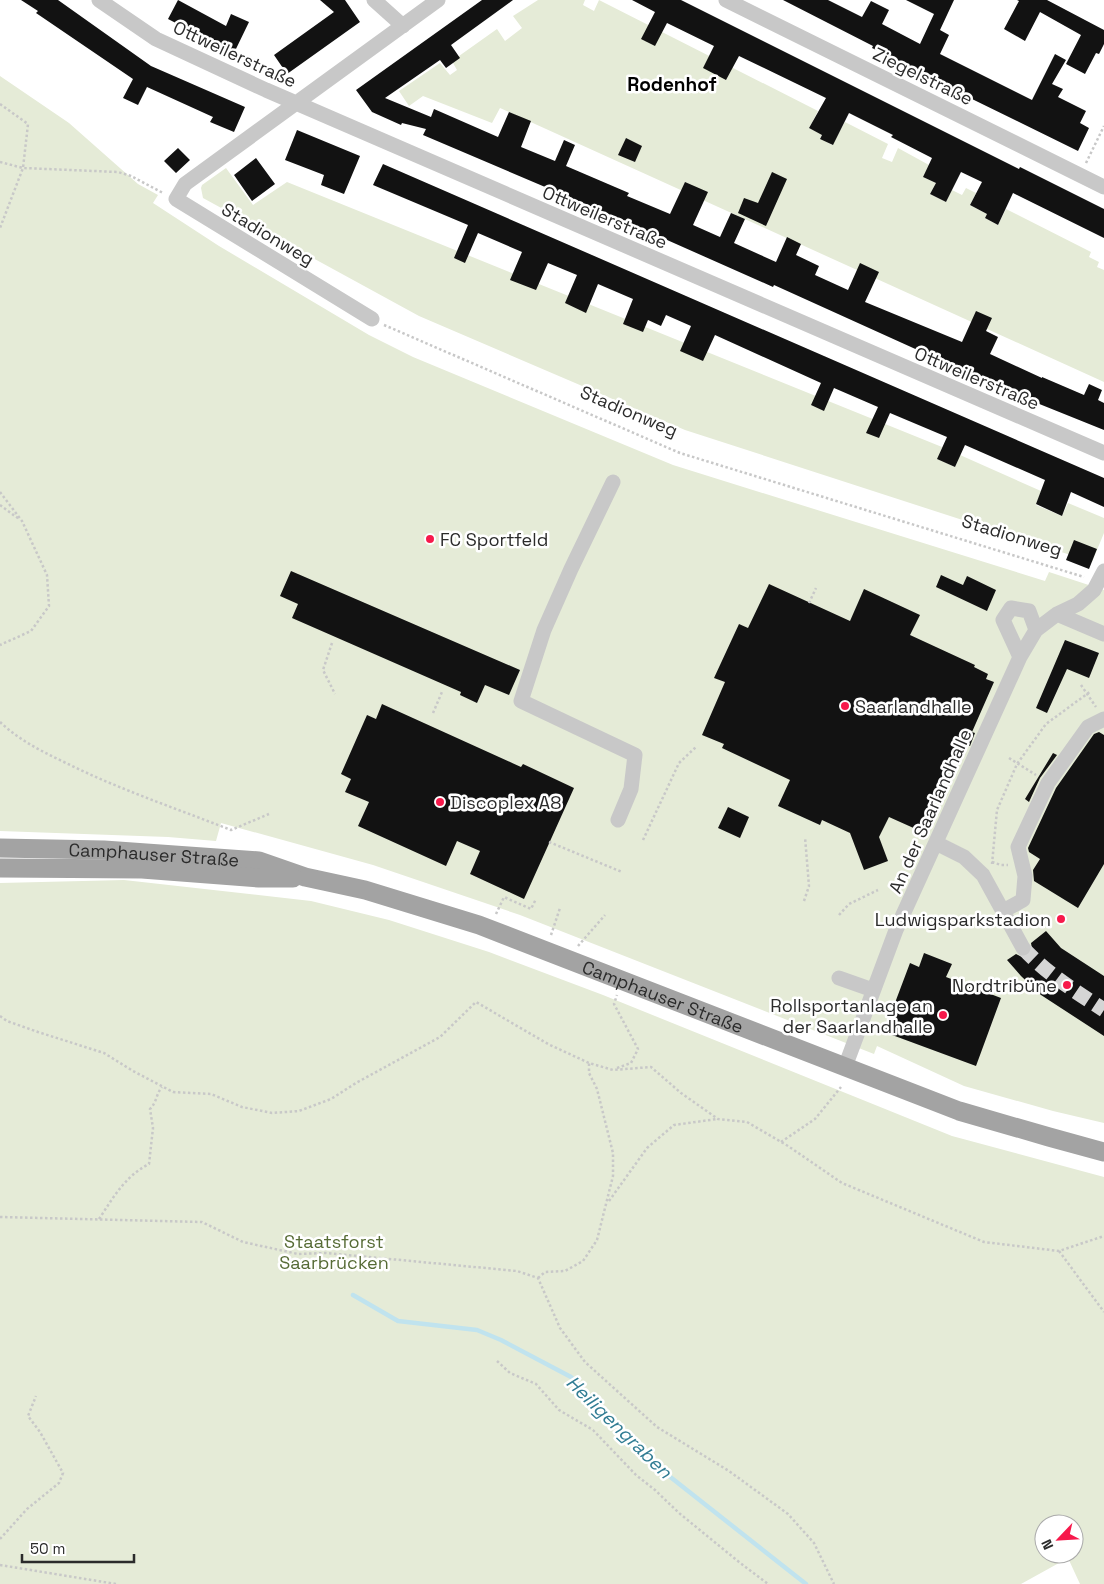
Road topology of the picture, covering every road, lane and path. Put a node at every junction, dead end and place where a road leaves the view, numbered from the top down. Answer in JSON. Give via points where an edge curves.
{"nodes":[{"id":1,"x":99,"y":0,"type":"edge"},
{"id":2,"x":374,"y":0,"type":"edge"},
{"id":3,"x":438,"y":0,"type":"edge"},
{"id":4,"x":726,"y":0,"type":"edge"},
{"id":5,"x":403,"y":26,"type":"junction"},
{"id":6,"x":296,"y":103,"type":"junction"},
{"id":7,"x":0,"y":104,"type":"edge"},
{"id":8,"x":1104,"y":126,"type":"edge"},
{"id":9,"x":0,"y":162,"type":"edge"},
{"id":10,"x":23,"y":168,"type":"junction"},
{"id":11,"x":1083,"y":169,"type":"dead end"},
{"id":12,"x":1104,"y":187,"type":"edge"},
{"id":13,"x":176,"y":199,"type":"junction"},
{"id":14,"x":0,"y":228,"type":"edge"},
{"id":15,"x":372,"y":319,"type":"joint"},
{"id":16,"x":1104,"y":453,"type":"edge"},
{"id":17,"x":613,"y":482,"type":"dead end"},
{"id":18,"x":0,"y":492,"type":"edge"},
{"id":19,"x":0,"y":505,"type":"edge"},
{"id":20,"x":22,"y":521,"type":"junction"},
{"id":21,"x":1102,"y":576,"type":"edge"},
{"id":22,"x":816,"y":588,"type":"dead end"},
{"id":23,"x":809,"y":603,"type":"dead end"},
{"id":24,"x":1057,"y":614,"type":"junction"},
{"id":25,"x":1036,"y":630,"type":"junction"},
{"id":26,"x":1104,"y":634,"type":"edge"},
{"id":27,"x":332,"y":643,"type":"dead end"},
{"id":28,"x":0,"y":645,"type":"edge"},
{"id":29,"x":1020,"y":657,"type":"junction"},
{"id":30,"x":1081,"y":686,"type":"dead end"},
{"id":31,"x":1091,"y":691,"type":"dead end"},
{"id":32,"x":442,"y":692,"type":"dead end"},
{"id":33,"x":336,"y":694,"type":"dead end"},
{"id":34,"x":1087,"y":694,"type":"junction"},
{"id":35,"x":1091,"y":699,"type":"dead end"},
{"id":36,"x":433,"y":713,"type":"dead end"},
{"id":37,"x":1104,"y":719,"type":"edge"},
{"id":38,"x":0,"y":722,"type":"edge"},
{"id":39,"x":698,"y":746,"type":"dead end"},
{"id":40,"x":1009,"y":758,"type":"dead end"},
{"id":41,"x":1017,"y":764,"type":"junction"},
{"id":42,"x":1042,"y":778,"type":"dead end"},
{"id":43,"x":269,"y":814,"type":"dead end"},
{"id":44,"x":618,"y":820,"type":"dead end"},
{"id":45,"x":805,"y":837,"type":"dead end"},
{"id":46,"x":643,"y":840,"type":"dead end"},
{"id":47,"x":549,"y":842,"type":"dead end"},
{"id":48,"x":936,"y":843,"type":"junction"},
{"id":49,"x":0,"y":848,"type":"edge"},
{"id":50,"x":1001,"y":865,"type":"dead end"},
{"id":51,"x":0,"y":868,"type":"edge"},
{"id":52,"x":622,"y":872,"type":"dead end"},
{"id":53,"x":305,"y":878,"type":"junction"},
{"id":54,"x":878,"y":890,"type":"dead end"},
{"id":55,"x":504,"y":897,"type":"dead end"},
{"id":56,"x":536,"y":899,"type":"dead end"},
{"id":57,"x":804,"y":901,"type":"dead end"},
{"id":58,"x":560,"y":908,"type":"dead end"},
{"id":59,"x":1003,"y":911,"type":"junction"},
{"id":60,"x":605,"y":915,"type":"dead end"},
{"id":61,"x":839,"y":915,"type":"dead end"},
{"id":62,"x":1023,"y":948,"type":"tunnel mouth"},
{"id":63,"x":546,"y":950,"type":"junction"},
{"id":64,"x":567,"y":958,"type":"junction"},
{"id":65,"x":839,"y":978,"type":"dead end"},
{"id":66,"x":622,"y":980,"type":"junction"},
{"id":67,"x":873,"y":990,"type":"junction"},
{"id":68,"x":0,"y":1016,"type":"edge"},
{"id":69,"x":589,"y":1063,"type":"junction"},
{"id":70,"x":845,"y":1067,"type":"junction"},
{"id":71,"x":613,"y":1070,"type":"junction"},
{"id":72,"x":162,"y":1087,"type":"junction"},
{"id":73,"x":841,"y":1087,"type":"dead end"},
{"id":74,"x":718,"y":1119,"type":"junction"},
{"id":75,"x":781,"y":1142,"type":"junction"},
{"id":76,"x":1104,"y":1152,"type":"edge"},
{"id":77,"x":606,"y":1204,"type":"junction"},
{"id":78,"x":0,"y":1217,"type":"edge"},
{"id":79,"x":99,"y":1219,"type":"junction"},
{"id":80,"x":1104,"y":1236,"type":"edge"},
{"id":81,"x":1059,"y":1251,"type":"junction"},
{"id":82,"x":538,"y":1278,"type":"junction"},
{"id":83,"x":1104,"y":1312,"type":"edge"},
{"id":84,"x":497,"y":1361,"type":"dead end"},
{"id":85,"x":36,"y":1396,"type":"dead end"},
{"id":86,"x":0,"y":1540,"type":"edge"},
{"id":87,"x":0,"y":1565,"type":"edge"},
{"id":88,"x":116,"y":1584,"type":"edge"},
{"id":89,"x":768,"y":1584,"type":"edge"},
{"id":90,"x":834,"y":1584,"type":"edge"}],
"edges":[{"from":1,"to":6,"type":"street","name":"Ottweilerstraße","via":[[156,38]]},
{"from":2,"to":5,"type":"street"},
{"from":3,"to":5,"type":"street"},
{"from":4,"to":12,"type":"street","name":"Ziegelstraße"},
{"from":5,"to":6,"type":"street"},
{"from":6,"to":13,"type":"street","via":[[185,184]]},
{"from":6,"to":16,"type":"street","name":"Ottweilerstraße"},
{"from":7,"to":10,"type":"path","via":[[28,124]]},
{"from":8,"to":11,"type":"path"},
{"from":9,"to":10,"type":"path"},
{"from":10,"to":13,"type":"path","via":[[118,172]]},
{"from":10,"to":14,"type":"path"},
{"from":13,"to":15,"type":"street","name":"Stadionweg"},
{"from":15,"to":21,"type":"path","name":"Stadionweg","via":[[680,453]]},
{"from":17,"to":44,"type":"street","via":[[544,630],[521,701],[635,755],[631,789]]},
{"from":18,"to":20,"type":"path"},
{"from":19,"to":20,"type":"path"},
{"from":20,"to":28,"type":"path","via":[[48,575],[49,606],[31,631]]},
{"from":21,"to":24,"type":"street","name":"An der Saarlandhalle","via":[[1094,590],[1078,604]]},
{"from":22,"to":23,"type":"path"},
{"from":24,"to":25,"type":"street","name":"An der Saarlandhalle"},
{"from":24,"to":26,"type":"street"},
{"from":25,"to":29,"type":"street","name":"An der Saarlandhalle"},
{"from":25,"to":29,"type":"street","via":[[1029,611],[1011,608],[1003,620]]},
{"from":27,"to":33,"type":"path","via":[[323,670]]},
{"from":29,"to":48,"type":"street","name":"An der Saarlandhalle"},
{"from":30,"to":34,"type":"path"},
{"from":31,"to":34,"type":"path"},
{"from":32,"to":36,"type":"path"},
{"from":34,"to":35,"type":"path"},
{"from":34,"to":41,"type":"path","via":[[1046,724]]},
{"from":37,"to":59,"type":"street","via":[[1088,727],[1048,782],[1018,847],[1025,876],[1023,900]]},
{"from":38,"to":43,"type":"path","via":[[12,734],[42,752],[91,775],[231,830]]},
{"from":39,"to":46,"type":"path","via":[[679,763]]},
{"from":40,"to":41,"type":"path"},
{"from":41,"to":42,"type":"path"},
{"from":41,"to":50,"type":"path","via":[[997,810],[992,864]]},
{"from":45,"to":57,"type":"path","via":[[809,886]]},
{"from":47,"to":52,"type":"path"},
{"from":48,"to":59,"type":"street","via":[[964,857],[984,876]]},
{"from":48,"to":67,"type":"street","name":"An der Saarlandhalle"},
{"from":49,"to":53,"type":"main road","name":"Camphauser Straße","via":[[104,850],[259,860]]},
{"from":51,"to":53,"type":"main road","name":"Camphauser Straße","via":[[142,869],[259,878]]},
{"from":53,"to":63,"type":"main road","name":"Camphauser Straße","via":[[398,899]]},
{"from":54,"to":61,"type":"path","via":[[849,904]]},
{"from":55,"to":56,"type":"path","via":[[531,909]]},
{"from":58,"to":63,"type":"path"},
{"from":59,"to":62,"type":"street"},
{"from":60,"to":64,"type":"path"},
{"from":63,"to":64,"type":"main road","name":"Camphauser Straße"},
{"from":64,"to":66,"type":"main road","name":"Camphauser Straße"},
{"from":65,"to":67,"type":"street"},
{"from":66,"to":70,"type":"main road","name":"Camphauser Straße"},
{"from":66,"to":71,"type":"path","via":[[614,1004],[638,1049],[632,1063]]},
{"from":67,"to":70,"type":"street","name":"An der Saarlandhalle"},
{"from":68,"to":72,"type":"path","via":[[104,1053]]},
{"from":69,"to":71,"type":"path"},
{"from":69,"to":72,"type":"path","via":[[548,1044],[476,1002],[440,1037],[330,1099],[299,1111],[272,1113],[242,1107],[211,1094],[173,1092]]},
{"from":69,"to":77,"type":"path","via":[[613,1153],[613,1176]]},
{"from":70,"to":76,"type":"main road","name":"Camphauser Straße","via":[[959,1111]]},
{"from":71,"to":74,"type":"path","via":[[651,1067]]},
{"from":72,"to":79,"type":"path","via":[[150,1109],[153,1128],[149,1164],[129,1177]]},
{"from":73,"to":75,"type":"path","via":[[814,1119]]},
{"from":74,"to":75,"type":"path","via":[[747,1122]]},
{"from":74,"to":77,"type":"path","via":[[674,1125],[646,1148]]},
{"from":75,"to":81,"type":"path","via":[[842,1183],[984,1242]]},
{"from":77,"to":82,"type":"path","via":[[597,1240],[583,1261],[565,1271],[546,1272]]},
{"from":78,"to":79,"type":"path"},
{"from":79,"to":82,"type":"path","via":[[202,1222],[243,1242],[298,1254],[326,1253],[517,1271]]},
{"from":80,"to":81,"type":"path"},
{"from":81,"to":83,"type":"path"},
{"from":82,"to":90,"type":"path","via":[[560,1328],[585,1362],[657,1427],[729,1471],[788,1514],[814,1543]]},
{"from":84,"to":89,"type":"path","via":[[510,1373],[536,1384],[559,1410],[593,1430],[636,1475],[679,1513]]},
{"from":85,"to":86,"type":"path","via":[[28,1416],[63,1473],[59,1482],[27,1509]]},
{"from":87,"to":88,"type":"path"}]}
